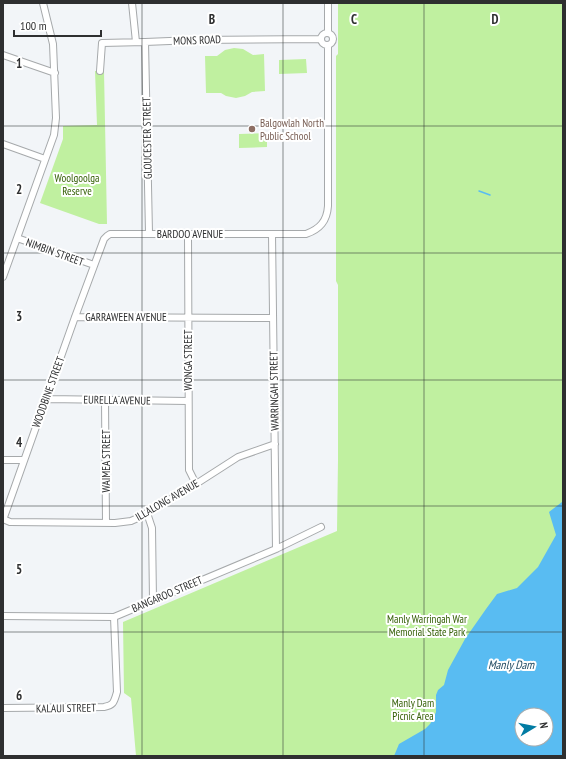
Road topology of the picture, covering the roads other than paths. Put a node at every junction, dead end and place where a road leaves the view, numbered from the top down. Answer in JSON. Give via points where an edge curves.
{"nodes":[{"id":1,"x":43,"y":3,"type":"edge"},
{"id":2,"x":132,"y":3,"type":"edge"},
{"id":3,"x":328,"y":3,"type":"edge"},
{"id":4,"x":328,"y":33,"type":"junction"},
{"id":5,"x":321,"y":39,"type":"junction"},
{"id":6,"x":136,"y":42,"type":"junction"},
{"id":7,"x":145,"y":42,"type":"junction"},
{"id":8,"x":328,"y":45,"type":"junction"},
{"id":9,"x":3,"y":55,"type":"edge"},
{"id":10,"x":100,"y":71,"type":"dead end"},
{"id":11,"x":54,"y":73,"type":"junction"},
{"id":12,"x":3,"y":144,"type":"edge"},
{"id":13,"x":45,"y":159,"type":"junction"},
{"id":14,"x":149,"y":233,"type":"junction"},
{"id":15,"x":188,"y":234,"type":"junction"},
{"id":16,"x":272,"y":234,"type":"junction"},
{"id":17,"x":17,"y":238,"type":"junction"},
{"id":18,"x":94,"y":265,"type":"junction"},
{"id":19,"x":3,"y":277,"type":"edge"},
{"id":20,"x":75,"y":317,"type":"junction"},
{"id":21,"x":187,"y":317,"type":"junction"},
{"id":22,"x":273,"y":318,"type":"junction"},
{"id":23,"x":47,"y":399,"type":"junction"},
{"id":24,"x":105,"y":400,"type":"junction"},
{"id":25,"x":188,"y":401,"type":"junction"},
{"id":26,"x":275,"y":444,"type":"junction"},
{"id":27,"x":3,"y":460,"type":"edge"},
{"id":28,"x":23,"y":460,"type":"junction"},
{"id":29,"x":196,"y":484,"type":"junction"},
{"id":30,"x":5,"y":504,"type":"edge"},
{"id":31,"x":147,"y":513,"type":"junction"},
{"id":32,"x":3,"y":520,"type":"edge"},
{"id":33,"x":106,"y":522,"type":"junction"},
{"id":34,"x":321,"y":527,"type":"dead end"},
{"id":35,"x":276,"y":548,"type":"junction"},
{"id":36,"x":153,"y":600,"type":"junction"},
{"id":37,"x":3,"y":616,"type":"edge"},
{"id":38,"x":114,"y":616,"type":"junction"},
{"id":39,"x":3,"y":708,"type":"edge"}],
"edges":[{"from":1,"to":11,"type":"street","via":[[53,44]]},
{"from":2,"to":6,"type":"street"},
{"from":3,"to":4,"type":"street"},
{"from":4,"to":5,"type":"street","via":[[322,35]]},
{"from":4,"to":8,"type":"street","via":[[334,40]]},
{"from":5,"to":7,"type":"street","name":"MONS ROAD"},
{"from":5,"to":8,"type":"street","via":[[323,44]]},
{"from":6,"to":7,"type":"street","name":"MONS ROAD"},
{"from":6,"to":10,"type":"street","name":"MONS ROAD","via":[[102,42]]},
{"from":7,"to":14,"type":"street","name":"GLOUCESTER STREET"},
{"from":8,"to":16,"type":"street","name":"BARDOO AVENUE","via":[[328,214],[321,226],[306,234]]},
{"from":9,"to":11,"type":"street"},
{"from":11,"to":13,"type":"street","via":[[56,118],[54,135]]},
{"from":12,"to":13,"type":"street"},
{"from":13,"to":17,"type":"street"},
{"from":14,"to":15,"type":"street","name":"BARDOO AVENUE"},
{"from":14,"to":18,"type":"street","name":"BARDOO AVENUE","via":[[110,234],[104,239]]},
{"from":15,"to":16,"type":"street","name":"BARDOO AVENUE"},
{"from":15,"to":21,"type":"street","name":"WONGA STREET"},
{"from":16,"to":22,"type":"street","name":"WARRINGAH STREET"},
{"from":17,"to":18,"type":"street","name":"NIMBIN STREET"},
{"from":17,"to":19,"type":"street"},
{"from":18,"to":20,"type":"street","name":"WOODBINE STREET"},
{"from":20,"to":21,"type":"street","name":"GARRAWEEN AVENUE"},
{"from":20,"to":23,"type":"street","name":"WOODBINE STREET"},
{"from":21,"to":22,"type":"street","name":"GARRAWEEN AVENUE"},
{"from":21,"to":25,"type":"street","name":"WONGA STREET"},
{"from":22,"to":26,"type":"street","name":"WARRINGAH STREET"},
{"from":23,"to":24,"type":"street","name":"EURELLA AVENUE"},
{"from":23,"to":28,"type":"street","name":"WOODBINE STREET"},
{"from":24,"to":25,"type":"street","name":"EURELLA AVENUE"},
{"from":24,"to":33,"type":"street","name":"WAIMEA STREET"},
{"from":25,"to":29,"type":"street","name":"WONGA STREET","via":[[189,470]]},
{"from":26,"to":29,"type":"street","name":"ILLALONG AVENUE","via":[[238,457]]},
{"from":26,"to":35,"type":"street","name":"WARRINGAH STREET"},
{"from":27,"to":28,"type":"street"},
{"from":28,"to":30,"type":"street","name":"WOODBINE STREET"},
{"from":29,"to":31,"type":"street","name":"ILLALONG AVENUE"},
{"from":30,"to":32,"type":"street","name":"WOODBINE STREET"},
{"from":31,"to":33,"type":"street","name":"ILLALONG AVENUE","via":[[131,521]]},
{"from":31,"to":36,"type":"street","via":[[152,528]]},
{"from":32,"to":33,"type":"street","name":"ILLALONG AVENUE"},
{"from":34,"to":35,"type":"street","name":"BANGAROO STREET"},
{"from":35,"to":36,"type":"street","name":"BANGAROO STREET"},
{"from":36,"to":38,"type":"street","name":"BANGAROO STREET"},
{"from":37,"to":38,"type":"street","name":"BANGAROO STREET"},
{"from":38,"to":39,"type":"street","name":"KALAUI STREET","via":[[116,692],[110,706]]}]}
